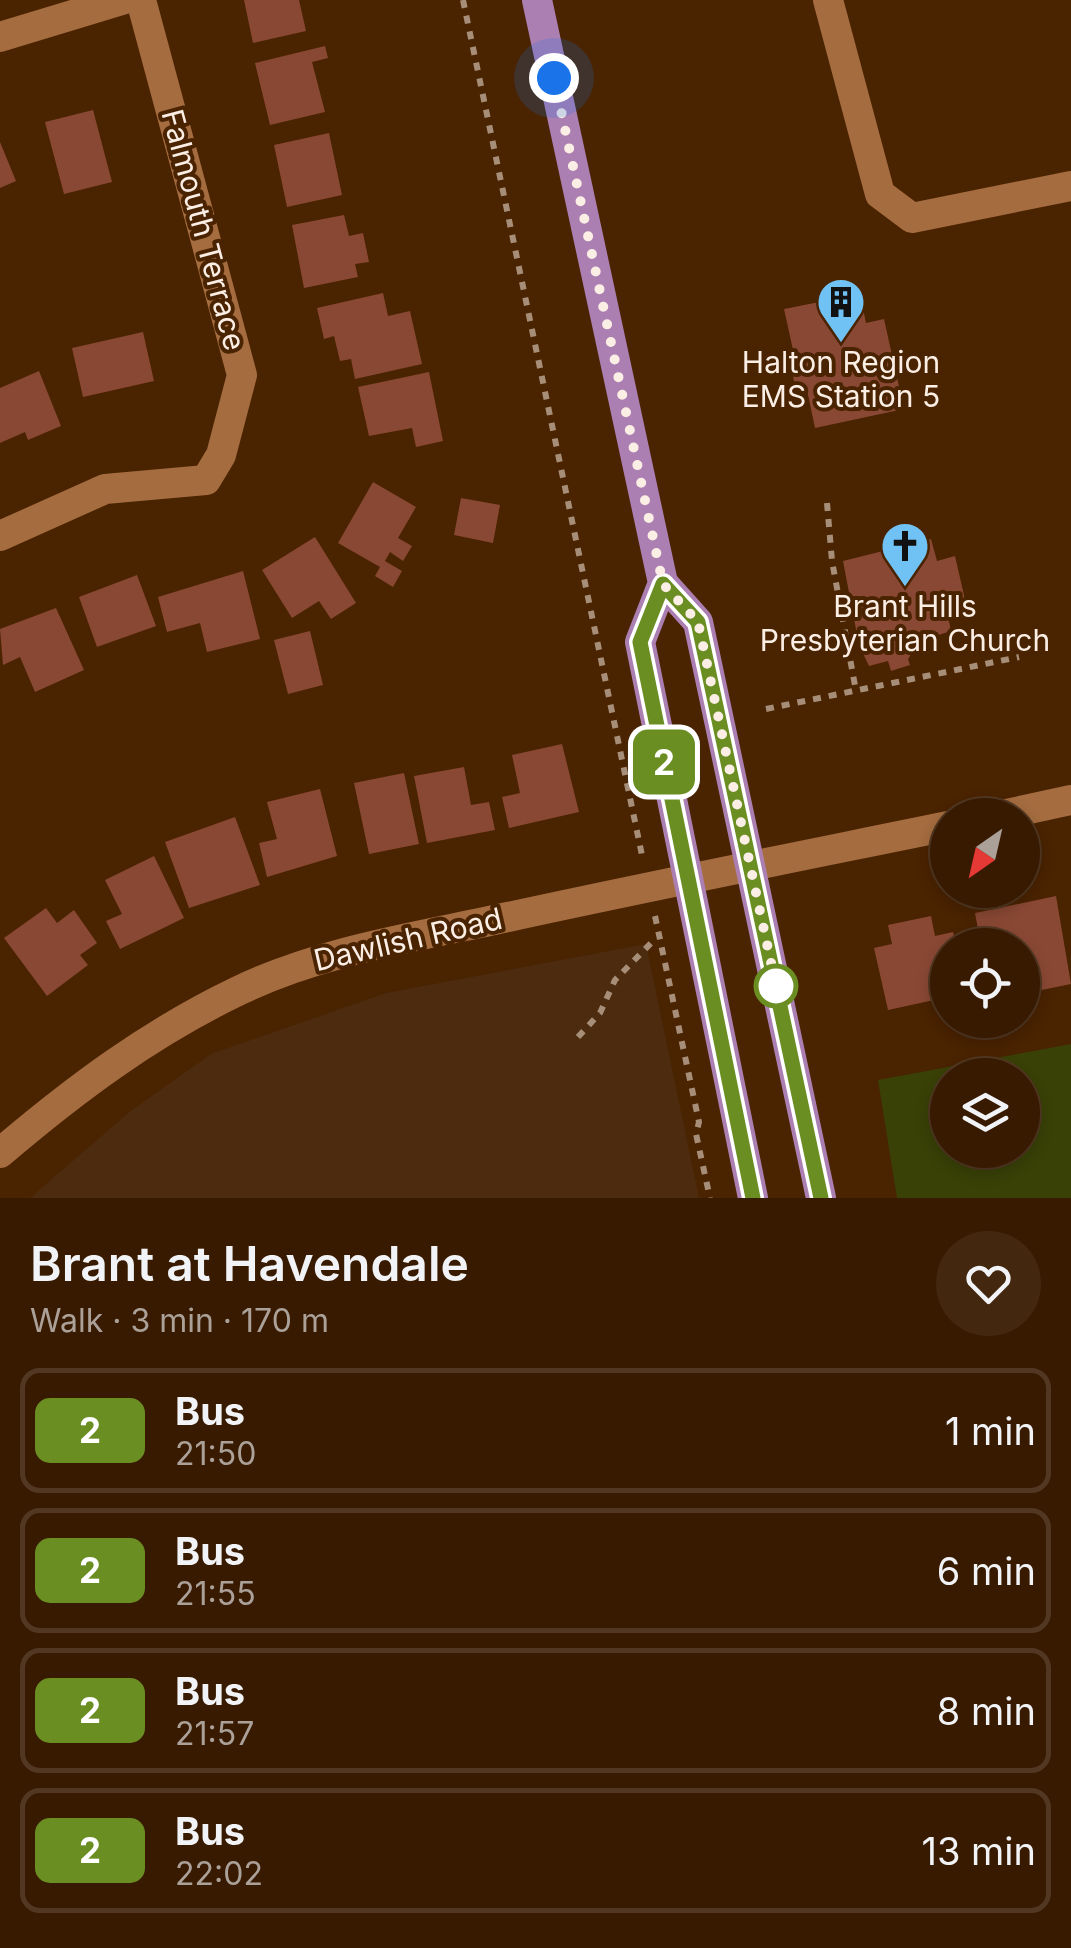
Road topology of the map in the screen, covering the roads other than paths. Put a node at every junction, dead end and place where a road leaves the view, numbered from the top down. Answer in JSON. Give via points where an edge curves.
{"nodes":[{"id":1,"x":122,"y":0,"type":"edge"},
{"id":2,"x":141,"y":0,"type":"edge"},
{"id":3,"x":537,"y":0,"type":"edge"},
{"id":4,"x":828,"y":0,"type":"edge"},
{"id":5,"x":0,"y":38,"type":"edge"},
{"id":6,"x":1071,"y":186,"type":"edge"},
{"id":7,"x":0,"y":536,"type":"edge"},
{"id":8,"x":663,"y":584,"type":"junction"},
{"id":9,"x":1071,"y":800,"type":"edge"},
{"id":10,"x":1040,"y":807,"type":"edge"},
{"id":11,"x":930,"y":830,"type":"edge"},
{"id":12,"x":750,"y":866,"type":"junction"},
{"id":13,"x":688,"y":876,"type":"junction"},
{"id":14,"x":0,"y":1153,"type":"edge"},
{"id":15,"x":753,"y":1198,"type":"edge"},
{"id":16,"x":821,"y":1198,"type":"edge"}],
"edges":[{"from":1,"to":5,"type":"street"},
{"from":2,"to":7,"type":"street","name":"Falmouth Terrace","via":[[242,375],[221,456],[206,480],[105,489]]},
{"from":3,"to":8,"type":"main road"},
{"from":4,"to":6,"type":"street","via":[[880,194],[912,218]]},
{"from":8,"to":12,"type":"main road","via":[[698,622]]},
{"from":8,"to":13,"type":"main road","via":[[640,642]]},
{"from":9,"to":10,"type":"street"},
{"from":11,"to":12,"type":"street","name":"Dawlish Road"},
{"from":12,"to":13,"type":"street","name":"Dawlish Road"},
{"from":12,"to":16,"type":"main road"},
{"from":13,"to":14,"type":"street","name":"Dawlish Road","via":[[323,956],[157,1034],[89,1079]]},
{"from":13,"to":15,"type":"main road"}]}
